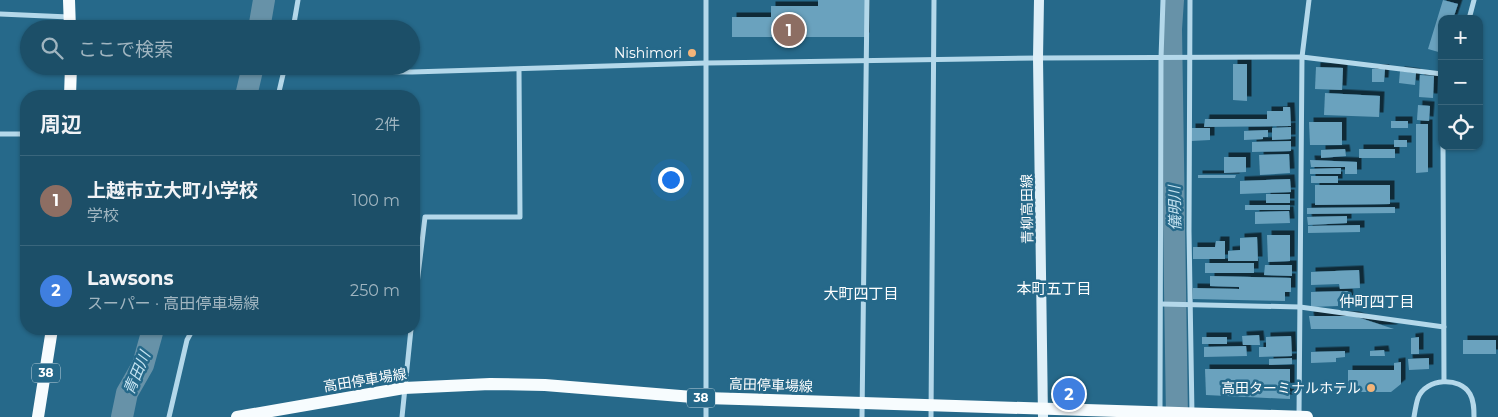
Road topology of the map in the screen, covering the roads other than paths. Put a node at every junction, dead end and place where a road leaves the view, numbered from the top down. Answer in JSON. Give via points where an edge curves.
{"nodes":[{"id":1,"x":69,"y":0,"type":"edge"},
{"id":2,"x":298,"y":0,"type":"edge"},
{"id":3,"x":706,"y":0,"type":"edge"},
{"id":4,"x":867,"y":0,"type":"edge"},
{"id":5,"x":934,"y":0,"type":"edge"},
{"id":6,"x":1039,"y":0,"type":"edge"},
{"id":7,"x":1163,"y":0,"type":"edge"},
{"id":8,"x":1190,"y":0,"type":"edge"},
{"id":9,"x":1309,"y":0,"type":"edge"},
{"id":10,"x":1474,"y":0,"type":"edge"},
{"id":11,"x":0,"y":14,"type":"edge"},
{"id":12,"x":1470,"y":15,"type":"edge"},
{"id":13,"x":47,"y":20,"type":"edge"},
{"id":14,"x":70,"y":20,"type":"edge"},
{"id":15,"x":294,"y":20,"type":"edge"},
{"id":16,"x":1190,"y":57,"type":"junction"},
{"id":17,"x":1302,"y":57,"type":"junction"},
{"id":18,"x":1038,"y":58,"type":"junction"},
{"id":19,"x":1161,"y":58,"type":"junction"},
{"id":20,"x":934,"y":60,"type":"junction"},
{"id":21,"x":868,"y":61,"type":"junction"},
{"id":22,"x":706,"y":63,"type":"junction"},
{"id":23,"x":518,"y":70,"type":"junction"},
{"id":24,"x":420,"y":72,"type":"edge"},
{"id":25,"x":1438,"y":74,"type":"edge"},
{"id":26,"x":71,"y":75,"type":"edge"},
{"id":27,"x":282,"y":75,"type":"edge"},
{"id":28,"x":70,"y":90,"type":"edge"},
{"id":29,"x":279,"y":90,"type":"edge"},
{"id":30,"x":0,"y":134,"type":"edge"},
{"id":31,"x":20,"y":134,"type":"edge"},
{"id":32,"x":1442,"y":150,"type":"edge"},
{"id":33,"x":420,"y":259,"type":"edge"},
{"id":34,"x":1161,"y":304,"type":"junction"},
{"id":35,"x":1189,"y":304,"type":"junction"},
{"id":36,"x":1300,"y":307,"type":"junction"},
{"id":37,"x":1444,"y":326,"type":"junction"},
{"id":38,"x":51,"y":335,"type":"edge"},
{"id":39,"x":190,"y":335,"type":"edge"},
{"id":40,"x":410,"y":335,"type":"edge"},
{"id":41,"x":1444,"y":381,"type":"junction"},
{"id":42,"x":404,"y":388,"type":"junction"},
{"id":43,"x":705,"y":398,"type":"junction"},
{"id":44,"x":863,"y":403,"type":"junction"},
{"id":45,"x":931,"y":412,"type":"edge"},
{"id":46,"x":1043,"y":413,"type":"edge"},
{"id":47,"x":1163,"y":413,"type":"edge"},
{"id":48,"x":1190,"y":414,"type":"edge"},
{"id":49,"x":38,"y":417,"type":"edge"},
{"id":50,"x":169,"y":417,"type":"edge"},
{"id":51,"x":237,"y":417,"type":"edge"},
{"id":52,"x":402,"y":417,"type":"edge"},
{"id":53,"x":706,"y":417,"type":"edge"},
{"id":54,"x":862,"y":417,"type":"edge"},
{"id":55,"x":1299,"y":417,"type":"edge"},
{"id":56,"x":1307,"y":417,"type":"edge"},
{"id":57,"x":1414,"y":417,"type":"edge"},
{"id":58,"x":1474,"y":417,"type":"edge"}],
"edges":[{"from":1,"to":14,"type":"main road"},
{"from":2,"to":15,"type":"street"},
{"from":3,"to":22,"type":"street"},
{"from":4,"to":21,"type":"street"},
{"from":5,"to":20,"type":"street"},
{"from":6,"to":18,"type":"main road","name":"青柳高田線"},
{"from":7,"to":19,"type":"street"},
{"from":8,"to":16,"type":"street"},
{"from":9,"to":17,"type":"street"},
{"from":10,"to":12,"type":"street"},
{"from":11,"to":13,"type":"street"},
{"from":16,"to":17,"type":"street"},
{"from":16,"to":19,"type":"street"},
{"from":16,"to":35,"type":"street"},
{"from":17,"to":25,"type":"street"},
{"from":17,"to":36,"type":"street"},
{"from":18,"to":19,"type":"street"},
{"from":18,"to":20,"type":"street"},
{"from":18,"to":46,"type":"main road","name":"青柳高田線"},
{"from":19,"to":34,"type":"street"},
{"from":20,"to":21,"type":"street"},
{"from":20,"to":45,"type":"street"},
{"from":21,"to":22,"type":"street"},
{"from":21,"to":44,"type":"street"},
{"from":22,"to":23,"type":"street"},
{"from":22,"to":43,"type":"street"},
{"from":23,"to":24,"type":"street"},
{"from":23,"to":33,"type":"street","via":[[520,217],[425,217]]},
{"from":26,"to":28,"type":"main road"},
{"from":27,"to":29,"type":"street"},
{"from":30,"to":31,"type":"street"},
{"from":32,"to":37,"type":"street"},
{"from":34,"to":35,"type":"street"},
{"from":34,"to":47,"type":"street"},
{"from":35,"to":36,"type":"street"},
{"from":35,"to":48,"type":"street"},
{"from":36,"to":37,"type":"street"},
{"from":36,"to":55,"type":"street"},
{"from":37,"to":41,"type":"street"},
{"from":38,"to":49,"type":"main road","number":"38"},
{"from":39,"to":50,"type":"street"},
{"from":40,"to":42,"type":"street"},
{"from":41,"to":57,"type":"street","via":[[1429,386],[1418,396]]},
{"from":41,"to":58,"type":"street","via":[[1463,386],[1470,393]]},
{"from":42,"to":43,"type":"main road","name":"高田停車場線","number":"38","via":[[545,385]]},
{"from":42,"to":51,"type":"main road","name":"高田停車場線","number":"38"},
{"from":42,"to":52,"type":"street"},
{"from":43,"to":44,"type":"main road","name":"高田停車場線","number":"38"},
{"from":43,"to":53,"type":"street"},
{"from":44,"to":45,"type":"main road","name":"高田停車場線","number":"38"},
{"from":44,"to":54,"type":"street"},
{"from":45,"to":46,"type":"main road","name":"高田停車場線","number":"38"},
{"from":46,"to":47,"type":"main road","name":"高田停車場線","number":"38"},
{"from":47,"to":48,"type":"main road","name":"高田停車場線","number":"38"},
{"from":48,"to":55,"type":"main road","name":"高田停車場線","number":"38"},
{"from":55,"to":56,"type":"main road","name":"高田停車場線","number":"38"}]}
